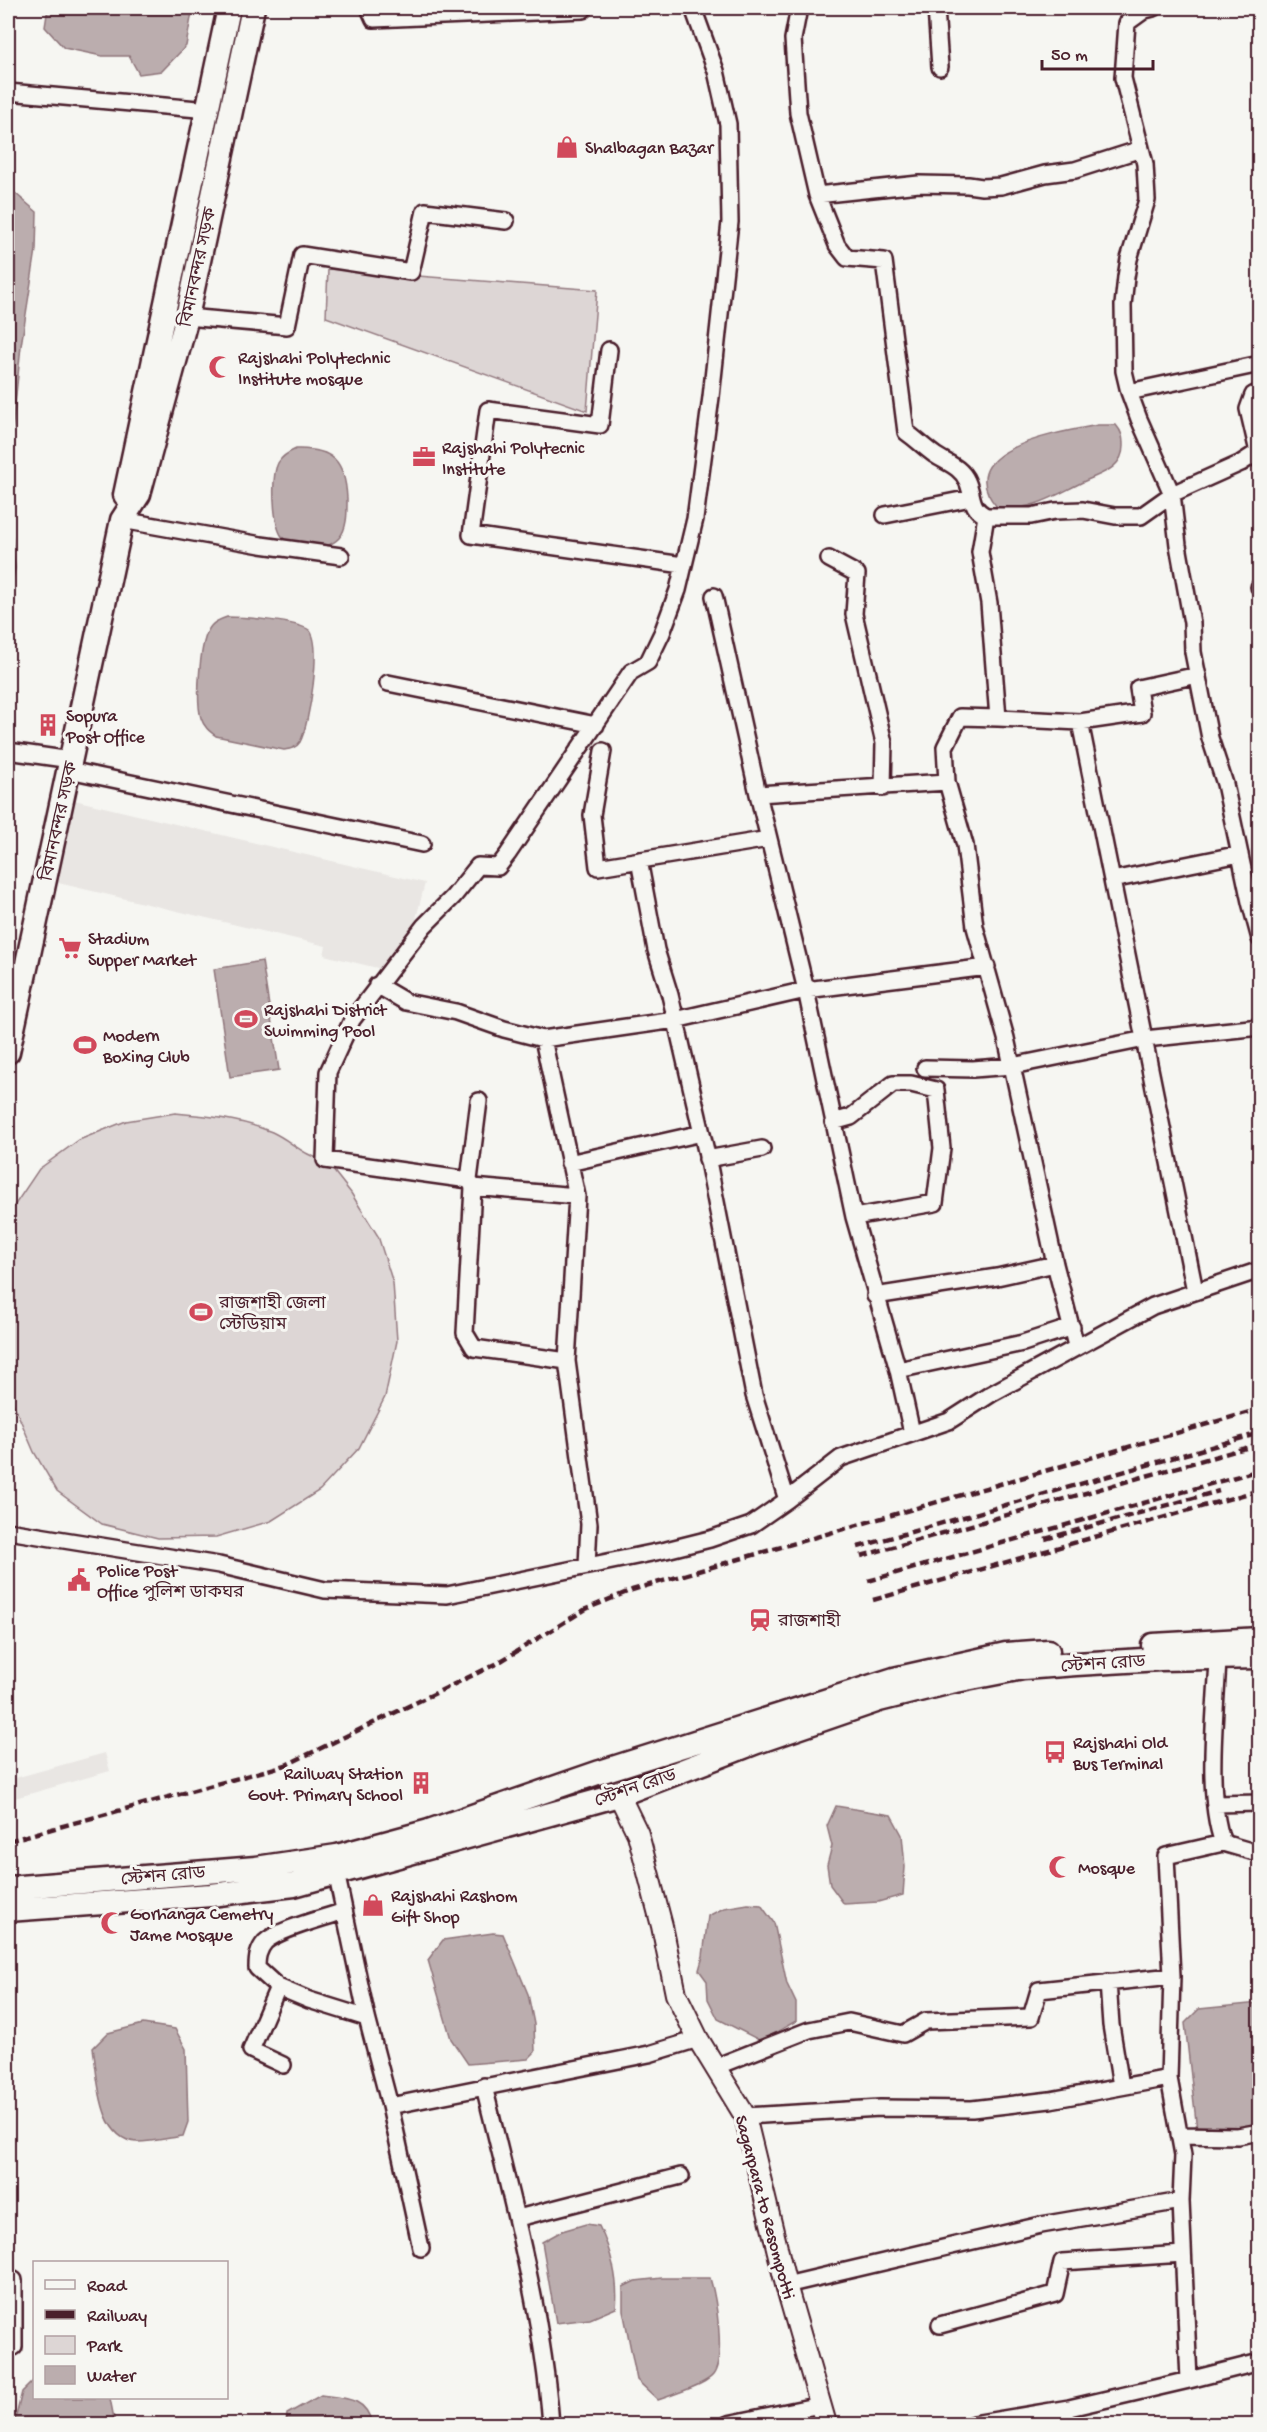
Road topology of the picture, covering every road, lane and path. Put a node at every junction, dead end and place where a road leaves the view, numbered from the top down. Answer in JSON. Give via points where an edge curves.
{"nodes":[{"id":1,"x":230,"y":8,"type":"edge"},
{"id":2,"x":253,"y":8,"type":"edge"},
{"id":3,"x":369,"y":8,"type":"edge"},
{"id":4,"x":693,"y":8,"type":"edge"},
{"id":5,"x":804,"y":8,"type":"edge"},
{"id":6,"x":936,"y":8,"type":"edge"},
{"id":7,"x":1129,"y":8,"type":"edge"},
{"id":8,"x":1153,"y":8,"type":"edge"},
{"id":9,"x":583,"y":10,"type":"dead end"},
{"id":10,"x":1127,"y":23,"type":"junction"},
{"id":11,"x":940,"y":67,"type":"dead end"},
{"id":12,"x":8,"y":92,"type":"edge"},
{"id":13,"x":209,"y":110,"type":"junction"},
{"id":14,"x":1141,"y":149,"type":"junction"},
{"id":15,"x":817,"y":195,"type":"junction"},
{"id":16,"x":506,"y":221,"type":"dead end"},
{"id":17,"x":187,"y":317,"type":"junction"},
{"id":18,"x":609,"y":350,"type":"dead end"},
{"id":19,"x":1260,"y":364,"type":"edge"},
{"id":20,"x":1129,"y":392,"type":"junction"},
{"id":21,"x":1260,"y":392,"type":"edge"},
{"id":22,"x":1172,"y":494,"type":"junction"},
{"id":23,"x":971,"y":498,"type":"junction"},
{"id":24,"x":885,"y":515,"type":"dead end"},
{"id":25,"x":986,"y":516,"type":"junction"},
{"id":26,"x":122,"y":520,"type":"junction"},
{"id":27,"x":341,"y":556,"type":"dead end"},
{"id":28,"x":829,"y":559,"type":"dead end"},
{"id":29,"x":683,"y":565,"type":"junction"},
{"id":30,"x":714,"y":596,"type":"dead end"},
{"id":31,"x":1198,"y":675,"type":"junction"},
{"id":32,"x":388,"y":683,"type":"dead end"},
{"id":33,"x":998,"y":718,"type":"junction"},
{"id":34,"x":1080,"y":722,"type":"junction"},
{"id":35,"x":596,"y":725,"type":"junction"},
{"id":36,"x":8,"y":751,"type":"edge"},
{"id":37,"x":603,"y":751,"type":"dead end"},
{"id":38,"x":70,"y":765,"type":"junction"},
{"id":39,"x":946,"y":782,"type":"junction"},
{"id":40,"x":883,"y":788,"type":"junction"},
{"id":41,"x":758,"y":794,"type":"junction"},
{"id":42,"x":769,"y":839,"type":"junction"},
{"id":43,"x":422,"y":844,"type":"dead end"},
{"id":44,"x":1240,"y":854,"type":"junction"},
{"id":45,"x":639,"y":860,"type":"junction"},
{"id":46,"x":1112,"y":880,"type":"junction"},
{"id":47,"x":1255,"y":902,"type":"edge"},
{"id":48,"x":1260,"y":939,"type":"edge"},
{"id":49,"x":987,"y":967,"type":"junction"},
{"id":50,"x":377,"y":986,"type":"junction"},
{"id":51,"x":806,"y":990,"type":"junction"},
{"id":52,"x":675,"y":1020,"type":"junction"},
{"id":53,"x":1260,"y":1027,"type":"edge"},
{"id":54,"x":543,"y":1039,"type":"junction"},
{"id":55,"x":1145,"y":1039,"type":"junction"},
{"id":56,"x":8,"y":1052,"type":"edge"},
{"id":57,"x":1012,"y":1066,"type":"junction"},
{"id":58,"x":925,"y":1068,"type":"dead end"},
{"id":59,"x":479,"y":1101,"type":"dead end"},
{"id":60,"x":833,"y":1122,"type":"junction"},
{"id":61,"x":702,"y":1133,"type":"junction"},
{"id":62,"x":762,"y":1149,"type":"dead end"},
{"id":63,"x":708,"y":1159,"type":"junction"},
{"id":64,"x":569,"y":1163,"type":"junction"},
{"id":65,"x":471,"y":1184,"type":"junction"},
{"id":66,"x":577,"y":1196,"type":"junction"},
{"id":67,"x":854,"y":1217,"type":"junction"},
{"id":68,"x":1055,"y":1264,"type":"junction"},
{"id":69,"x":1260,"y":1270,"type":"edge"},
{"id":70,"x":1195,"y":1291,"type":"junction"},
{"id":71,"x":875,"y":1296,"type":"junction"},
{"id":72,"x":1072,"y":1327,"type":"junction"},
{"id":73,"x":1076,"y":1346,"type":"junction"},
{"id":74,"x":567,"y":1361,"type":"junction"},
{"id":75,"x":898,"y":1370,"type":"junction"},
{"id":76,"x":912,"y":1433,"type":"junction"},
{"id":77,"x":787,"y":1500,"type":"junction"},
{"id":78,"x":8,"y":1531,"type":"edge"},
{"id":79,"x":587,"y":1566,"type":"junction"},
{"id":80,"x":1260,"y":1639,"type":"edge"},
{"id":81,"x":1260,"y":1657,"type":"edge"},
{"id":82,"x":1218,"y":1659,"type":"junction"},
{"id":83,"x":619,"y":1795,"type":"junction"},
{"id":84,"x":1260,"y":1803,"type":"edge"},
{"id":85,"x":1215,"y":1804,"type":"junction"},
{"id":86,"x":1223,"y":1843,"type":"junction"},
{"id":87,"x":1254,"y":1852,"type":"dead end"},
{"id":88,"x":336,"y":1872,"type":"junction"},
{"id":89,"x":8,"y":1888,"type":"edge"},
{"id":90,"x":8,"y":1910,"type":"edge"},
{"id":91,"x":344,"y":1911,"type":"junction"},
{"id":92,"x":1172,"y":1976,"type":"junction"},
{"id":93,"x":1108,"y":1983,"type":"junction"},
{"id":94,"x":279,"y":1988,"type":"junction"},
{"id":95,"x":367,"y":2018,"type":"junction"},
{"id":96,"x":698,"y":2039,"type":"junction"},
{"id":97,"x":283,"y":2065,"type":"dead end"},
{"id":98,"x":715,"y":2067,"type":"junction"},
{"id":99,"x":1169,"y":2078,"type":"junction"},
{"id":100,"x":484,"y":2086,"type":"junction"},
{"id":101,"x":1120,"y":2086,"type":"junction"},
{"id":102,"x":390,"y":2106,"type":"junction"},
{"id":103,"x":745,"y":2116,"type":"junction"},
{"id":104,"x":1260,"y":2132,"type":"edge"},
{"id":105,"x":1179,"y":2135,"type":"junction"},
{"id":106,"x":681,"y":2176,"type":"dead end"},
{"id":107,"x":1181,"y":2201,"type":"junction"},
{"id":108,"x":518,"y":2218,"type":"junction"},
{"id":109,"x":421,"y":2248,"type":"dead end"},
{"id":110,"x":1183,"y":2254,"type":"junction"},
{"id":111,"x":14,"y":2280,"type":"dead end"},
{"id":112,"x":786,"y":2285,"type":"junction"},
{"id":113,"x":940,"y":2325,"type":"dead end"},
{"id":114,"x":8,"y":2348,"type":"edge"},
{"id":115,"x":1260,"y":2362,"type":"edge"},
{"id":116,"x":1189,"y":2380,"type":"junction"},
{"id":117,"x":820,"y":2405,"type":"junction"},
{"id":118,"x":1069,"y":2408,"type":"junction"},
{"id":119,"x":551,"y":2424,"type":"edge"},
{"id":120,"x":728,"y":2424,"type":"edge"},
{"id":121,"x":826,"y":2424,"type":"edge"},
{"id":122,"x":973,"y":2424,"type":"edge"},
{"id":123,"x":1059,"y":2424,"type":"edge"}],
"edges":[{"from":1,"to":13,"type":"main road","name":"বিমানবন্দর সড়ক"},
{"from":2,"to":17,"type":"main road","name":"বিমানবন্দর সড়ক"},
{"from":3,"to":9,"type":"street","via":[[374,19]]},
{"from":4,"to":29,"type":"street","via":[[716,71],[728,124],[730,222],[695,519]]},
{"from":5,"to":15,"type":"street","via":[[793,39],[798,113]]},
{"from":6,"to":11,"type":"street"},
{"from":7,"to":10,"type":"street"},
{"from":8,"to":10,"type":"street"},
{"from":10,"to":14,"type":"street","via":[[1123,78]]},
{"from":12,"to":13,"type":"street"},
{"from":13,"to":26,"type":"main road","name":"বিমানবন্দর সড়ক","via":[[125,491]]},
{"from":14,"to":15,"type":"street","via":[[1074,170],[1001,186],[919,184]]},
{"from":14,"to":20,"type":"street","via":[[1147,200],[1129,259],[1123,304],[1124,371]]},
{"from":15,"to":23,"type":"street","via":[[837,245],[847,258],[884,261],[906,432],[957,467],[968,481]]},
{"from":16,"to":17,"type":"street","via":[[424,211],[411,272],[302,255],[287,326]]},
{"from":17,"to":26,"type":"main road","name":"বিমানবন্দর সড়ক","via":[[139,494]]},
{"from":18,"to":29,"type":"street","via":[[600,425],[488,410],[471,535]]},
{"from":19,"to":20,"type":"street"},
{"from":20,"to":22,"type":"street"},
{"from":21,"to":22,"type":"street","via":[[1252,395],[1248,409],[1258,452]]},
{"from":22,"to":25,"type":"street","via":[[1141,516],[1083,510]]},
{"from":22,"to":31,"type":"street"},
{"from":23,"to":24,"type":"street"},
{"from":23,"to":25,"type":"street","via":[[978,512]]},
{"from":25,"to":33,"type":"street","via":[[980,552],[989,603]]},
{"from":26,"to":27,"type":"street"},
{"from":26,"to":38,"type":"main road","name":"বিমানবন্দর সড়ক"},
{"from":28,"to":40,"type":"street","via":[[857,574],[854,614],[884,743]]},
{"from":29,"to":35,"type":"street","via":[[678,590],[648,662],[631,672]]},
{"from":30,"to":41,"type":"street"},
{"from":31,"to":34,"type":"street","via":[[1138,688],[1142,713]]},
{"from":31,"to":44,"type":"street"},
{"from":32,"to":35,"type":"street"},
{"from":33,"to":34,"type":"street"},
{"from":33,"to":39,"type":"street","via":[[960,717],[945,747]]},
{"from":34,"to":46,"type":"street"},
{"from":35,"to":50,"type":"street","via":[[498,867],[478,866]]},
{"from":36,"to":38,"type":"street"},
{"from":37,"to":45,"type":"street","via":[[592,815],[598,867]]},
{"from":38,"to":43,"type":"street"},
{"from":38,"to":56,"type":"main road","name":"বিমানবন্দর সড়ক"},
{"from":39,"to":40,"type":"street"},
{"from":39,"to":49,"type":"street","via":[[964,845],[975,927]]},
{"from":40,"to":41,"type":"street"},
{"from":41,"to":42,"type":"street"},
{"from":42,"to":45,"type":"street"},
{"from":42,"to":51,"type":"street"},
{"from":44,"to":46,"type":"street"},
{"from":44,"to":47,"type":"street"},
{"from":45,"to":52,"type":"street","via":[[656,950]]},
{"from":46,"to":55,"type":"street"},
{"from":47,"to":48,"type":"street"},
{"from":49,"to":51,"type":"street"},
{"from":49,"to":57,"type":"street"},
{"from":50,"to":54,"type":"street","via":[[406,1002],[456,1012]]},
{"from":50,"to":65,"type":"street","via":[[352,1020],[327,1072],[325,1160]]},
{"from":51,"to":52,"type":"street"},
{"from":51,"to":60,"type":"street"},
{"from":52,"to":54,"type":"street"},
{"from":52,"to":61,"type":"street"},
{"from":53,"to":55,"type":"street"},
{"from":54,"to":64,"type":"street"},
{"from":55,"to":57,"type":"street"},
{"from":55,"to":70,"type":"street"},
{"from":57,"to":58,"type":"street"},
{"from":57,"to":68,"type":"street"},
{"from":59,"to":65,"type":"street"},
{"from":60,"to":67,"type":"street"},
{"from":60,"to":67,"type":"street","via":[[851,1117],[893,1084],[936,1090],[942,1148],[935,1203]]},
{"from":61,"to":63,"type":"street"},
{"from":61,"to":64,"type":"street"},
{"from":62,"to":63,"type":"street"},
{"from":63,"to":77,"type":"street","via":[[754,1395]]},
{"from":64,"to":66,"type":"street"},
{"from":65,"to":66,"type":"street"},
{"from":65,"to":74,"type":"street","via":[[465,1333],[474,1348]]},
{"from":66,"to":74,"type":"street"},
{"from":67,"to":71,"type":"street"},
{"from":68,"to":71,"type":"street"},
{"from":68,"to":72,"type":"street"},
{"from":69,"to":70,"type":"street"},
{"from":70,"to":73,"type":"street","via":[[1153,1306]]},
{"from":71,"to":75,"type":"street"},
{"from":72,"to":73,"type":"street"},
{"from":72,"to":75,"type":"street","via":[[1023,1343]]},
{"from":73,"to":76,"type":"street","via":[[948,1421]]},
{"from":74,"to":79,"type":"street","via":[[589,1524]]},
{"from":75,"to":76,"type":"street"},
{"from":76,"to":77,"type":"street","via":[[841,1458]]},
{"from":77,"to":79,"type":"street","via":[[751,1525],[710,1539]]},
{"from":78,"to":79,"type":"street","via":[[219,1565],[325,1590],[447,1595]]},
{"from":80,"to":89,"type":"main road","name":"স্টেশন রোড","via":[[1006,1654],[894,1679],[429,1831],[337,1856],[256,1868]]},
{"from":81,"to":82,"type":"main road","name":"স্টেশন রোড"},
{"from":82,"to":83,"type":"main road","name":"স্টেশন রোড","via":[[1023,1668],[951,1682],[867,1704]]},
{"from":82,"to":85,"type":"street"},
{"from":83,"to":88,"type":"main road","name":"স্টেশন রোড"},
{"from":83,"to":96,"type":"main road","name":"Sagarpara to Resompotti","via":[[638,1834],[676,1994]]},
{"from":84,"to":85,"type":"street"},
{"from":85,"to":86,"type":"street"},
{"from":86,"to":87,"type":"street"},
{"from":86,"to":92,"type":"street","via":[[1166,1856]]},
{"from":88,"to":90,"type":"main road","name":"স্টেশন রোড","via":[[294,1885],[211,1895]]},
{"from":88,"to":91,"type":"street"},
{"from":91,"to":94,"type":"street","via":[[266,1941],[258,1953],[257,1968]]},
{"from":91,"to":95,"type":"street"},
{"from":92,"to":93,"type":"street"},
{"from":92,"to":99,"type":"street"},
{"from":93,"to":98,"type":"street","via":[[1039,1990],[1031,2017],[926,2021],[903,2034],[849,2022],[809,2030]]},
{"from":93,"to":101,"type":"street"},
{"from":94,"to":95,"type":"street"},
{"from":94,"to":97,"type":"street","via":[[251,2049]]},
{"from":95,"to":102,"type":"street"},
{"from":96,"to":98,"type":"main road","name":"Sagarpara to Resompotti"},
{"from":96,"to":100,"type":"street","via":[[649,2054]]},
{"from":98,"to":103,"type":"main road","name":"Sagarpara to Resompotti"},
{"from":99,"to":101,"type":"street"},
{"from":99,"to":105,"type":"street"},
{"from":100,"to":102,"type":"street"},
{"from":100,"to":108,"type":"street"},
{"from":101,"to":103,"type":"street","via":[[1050,2100],[972,2109],[880,2108]]},
{"from":102,"to":109,"type":"street"},
{"from":103,"to":112,"type":"main road","name":"Sagarpara to Resompotti"},
{"from":104,"to":105,"type":"street","via":[[1238,2136]]},
{"from":105,"to":107,"type":"street","via":[[1183,2156]]},
{"from":106,"to":108,"type":"street"},
{"from":107,"to":110,"type":"street"},
{"from":107,"to":112,"type":"street","via":[[1041,2225]]},
{"from":108,"to":119,"type":"street","via":[[540,2332]]},
{"from":110,"to":113,"type":"street","via":[[1062,2262],[1055,2294]]},
{"from":110,"to":116,"type":"street"},
{"from":111,"to":114,"type":"street","via":[[14,2347]]},
{"from":112,"to":117,"type":"main road","name":"Sagarpara to Resompotti"},
{"from":115,"to":116,"type":"street"},
{"from":116,"to":118,"type":"street"},
{"from":117,"to":120,"type":"street"},
{"from":117,"to":121,"type":"main road","name":"Sagarpara to Resompotti"},
{"from":118,"to":122,"type":"street"},
{"from":118,"to":123,"type":"street"}]}
